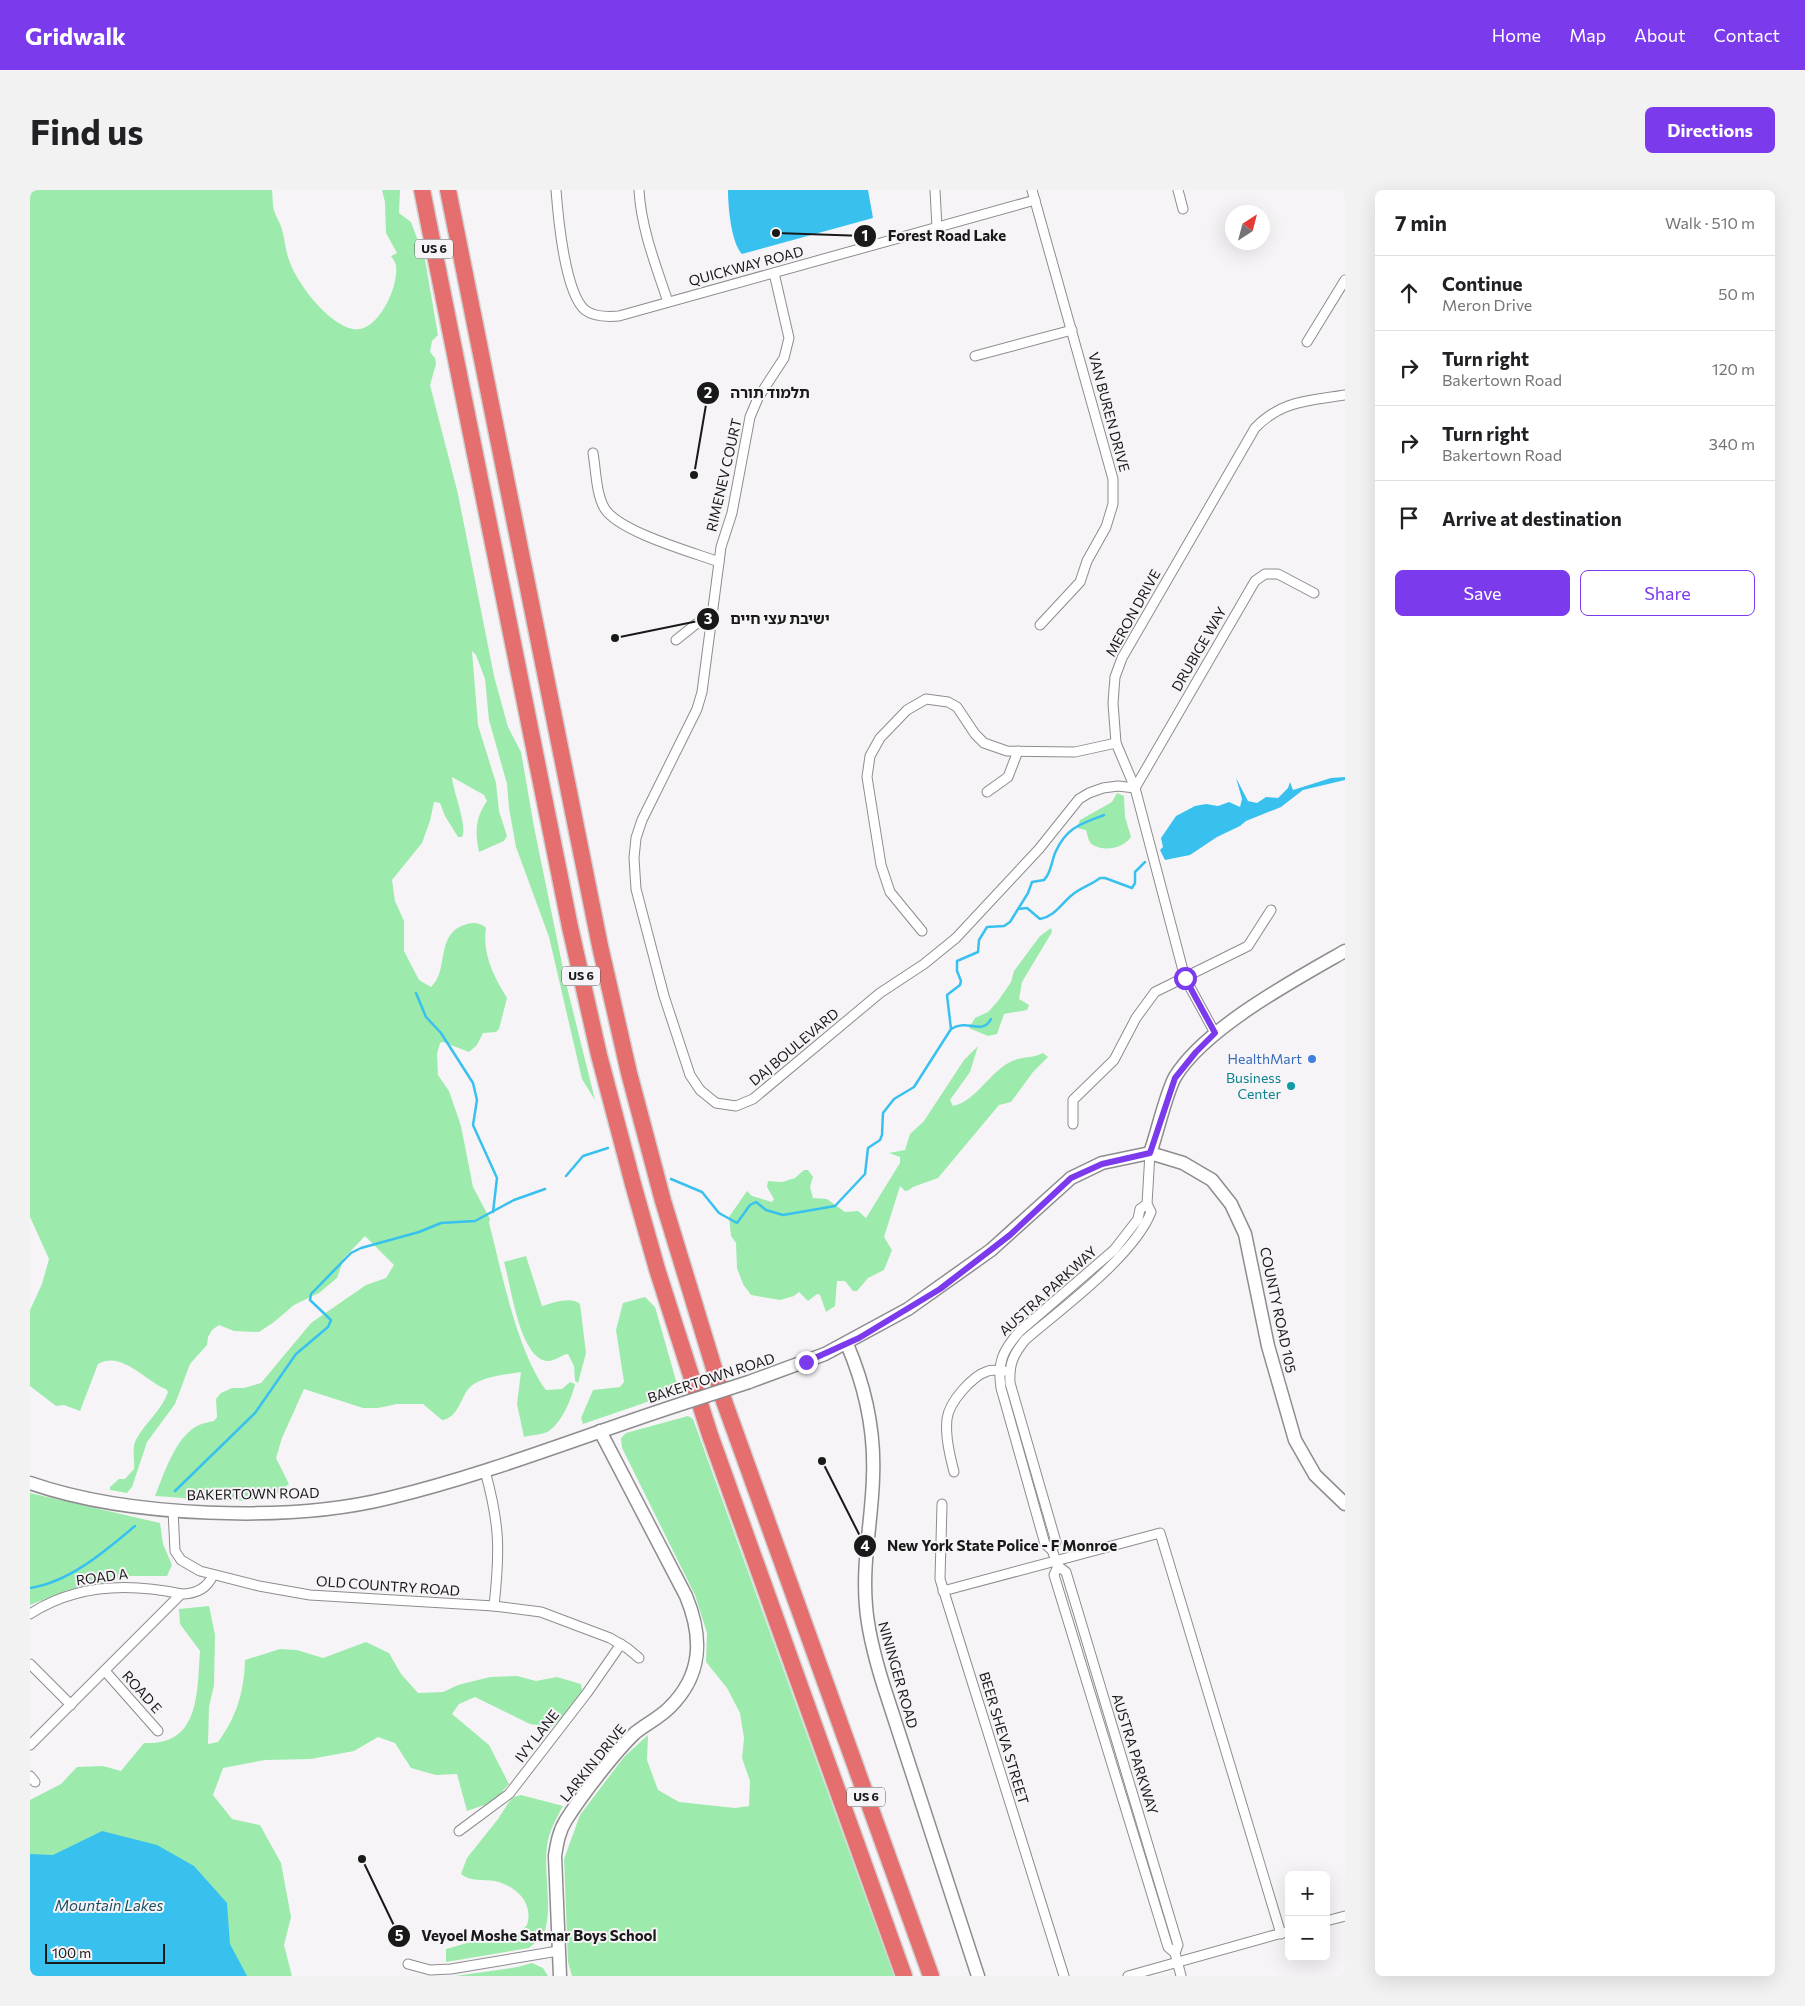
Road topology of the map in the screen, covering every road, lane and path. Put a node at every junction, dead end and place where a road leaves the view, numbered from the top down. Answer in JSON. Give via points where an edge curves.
{"nodes":[{"id":1,"x":422,"y":190,"type":"edge"},
{"id":2,"x":448,"y":190,"type":"edge"},
{"id":3,"x":556,"y":190,"type":"edge"},
{"id":4,"x":638,"y":190,"type":"edge"},
{"id":5,"x":934,"y":190,"type":"edge"},
{"id":6,"x":1032,"y":190,"type":"edge"},
{"id":7,"x":1178,"y":190,"type":"edge"},
{"id":8,"x":1035,"y":200,"type":"junction"},
{"id":9,"x":1183,"y":209,"type":"dead end"},
{"id":10,"x":937,"y":228,"type":"junction"},
{"id":11,"x":774,"y":273,"type":"junction"},
{"id":12,"x":1345,"y":280,"type":"edge"},
{"id":13,"x":668,"y":302,"type":"junction"},
{"id":14,"x":1072,"y":330,"type":"junction"},
{"id":15,"x":1308,"y":342,"type":"dead end"},
{"id":16,"x":975,"y":356,"type":"dead end"},
{"id":17,"x":1345,"y":395,"type":"edge"},
{"id":18,"x":594,"y":453,"type":"dead end"},
{"id":19,"x":719,"y":562,"type":"junction"},
{"id":20,"x":1314,"y":593,"type":"dead end"},
{"id":21,"x":712,"y":622,"type":"junction"},
{"id":22,"x":1040,"y":625,"type":"dead end"},
{"id":23,"x":676,"y":640,"type":"dead end"},
{"id":24,"x":1116,"y":743,"type":"junction"},
{"id":25,"x":1018,"y":751,"type":"junction"},
{"id":26,"x":1135,"y":788,"type":"junction"},
{"id":27,"x":987,"y":792,"type":"dead end"},
{"id":28,"x":1271,"y":910,"type":"dead end"},
{"id":29,"x":922,"y":931,"type":"dead end"},
{"id":30,"x":1345,"y":951,"type":"edge"},
{"id":31,"x":1185,"y":978,"type":"junction"},
{"id":32,"x":1215,"y":1033,"type":"junction"},
{"id":33,"x":1073,"y":1124,"type":"dead end"},
{"id":34,"x":1150,"y":1153,"type":"junction"},
{"id":35,"x":1147,"y":1204,"type":"junction"},
{"id":36,"x":847,"y":1344,"type":"junction"},
{"id":37,"x":998,"y":1371,"type":"junction"},
{"id":38,"x":1009,"y":1371,"type":"junction"},
{"id":39,"x":600,"y":1431,"type":"junction"},
{"id":40,"x":485,"y":1471,"type":"junction"},
{"id":41,"x":954,"y":1472,"type":"dead end"},
{"id":42,"x":30,"y":1483,"type":"edge"},
{"id":43,"x":942,"y":1504,"type":"dead end"},
{"id":44,"x":1345,"y":1504,"type":"edge"},
{"id":45,"x":173,"y":1510,"type":"junction"},
{"id":46,"x":1052,"y":1550,"type":"junction"},
{"id":47,"x":1057,"y":1564,"type":"junction"},
{"id":48,"x":213,"y":1575,"type":"junction"},
{"id":49,"x":943,"y":1591,"type":"junction"},
{"id":50,"x":181,"y":1594,"type":"junction"},
{"id":51,"x":494,"y":1606,"type":"junction"},
{"id":52,"x":30,"y":1614,"type":"edge"},
{"id":53,"x":622,"y":1644,"type":"junction"},
{"id":54,"x":639,"y":1658,"type":"dead end"},
{"id":55,"x":30,"y":1664,"type":"edge"},
{"id":56,"x":104,"y":1671,"type":"junction"},
{"id":57,"x":71,"y":1705,"type":"junction"},
{"id":58,"x":158,"y":1731,"type":"dead end"},
{"id":59,"x":30,"y":1745,"type":"edge"},
{"id":60,"x":459,"y":1831,"type":"dead end"},
{"id":61,"x":1345,"y":1916,"type":"edge"},
{"id":62,"x":1330,"y":1920,"type":"edge"},
{"id":63,"x":1285,"y":1933,"type":"edge"},
{"id":64,"x":558,"y":1951,"type":"junction"},
{"id":65,"x":1178,"y":1963,"type":"junction"},
{"id":66,"x":408,"y":1964,"type":"dead end"},
{"id":67,"x":560,"y":1976,"type":"edge"},
{"id":68,"x":904,"y":1976,"type":"edge"},
{"id":69,"x":931,"y":1976,"type":"edge"},
{"id":70,"x":978,"y":1976,"type":"edge"},
{"id":71,"x":1064,"y":1976,"type":"edge"},
{"id":72,"x":1128,"y":1976,"type":"edge"},
{"id":73,"x":1182,"y":1976,"type":"edge"}],
"edges":[{"from":1,"to":68,"type":"highway","number":"US 6","via":[[564,901],[630,1176],[710,1435]]},
{"from":2,"to":69,"type":"highway","number":"US 6","via":[[600,946],[663,1201],[724,1401]]},
{"from":3,"to":13,"type":"street","name":"QUICKWAY ROAD","via":[[566,260],[578,302],[595,315],[619,316]]},
{"from":4,"to":13,"type":"street"},
{"from":5,"to":10,"type":"street"},
{"from":6,"to":8,"type":"street","name":"VAN BUREN DRIVE"},
{"from":7,"to":9,"type":"street"},
{"from":8,"to":10,"type":"street","name":"QUICKWAY ROAD"},
{"from":8,"to":14,"type":"street","name":"VAN BUREN DRIVE"},
{"from":10,"to":11,"type":"street","name":"QUICKWAY ROAD"},
{"from":11,"to":13,"type":"street","name":"QUICKWAY ROAD"},
{"from":11,"to":19,"type":"street","name":"RIMENEV COURT","via":[[788,346],[750,417]]},
{"from":12,"to":15,"type":"street"},
{"from":14,"to":16,"type":"street"},
{"from":14,"to":22,"type":"street","name":"VAN BUREN DRIVE","via":[[1112,472],[1113,504],[1106,527],[1080,582]]},
{"from":17,"to":24,"type":"street","name":"MERON DRIVE","via":[[1285,406],[1255,428],[1122,658],[1115,677],[1112,703]]},
{"from":18,"to":19,"type":"street","via":[[602,502],[613,519],[627,528]]},
{"from":19,"to":21,"type":"street","name":"RIMENEV COURT"},
{"from":20,"to":26,"type":"street","name":"DRUBIGE WAY","via":[[1278,574],[1266,574],[1255,582]]},
{"from":21,"to":23,"type":"street","via":[[696,624]]},
{"from":21,"to":26,"type":"street","name":"DAJ BOULEVARD","via":[[697,709],[642,820],[634,858],[636,889],[678,1042],[690,1075],[700,1090],[716,1103],[736,1106],[753,1099],[880,993],[956,938],[1039,849],[1079,799],[1103,788]]},
{"from":24,"to":25,"type":"street","via":[[1075,752]]},
{"from":24,"to":26,"type":"street","name":"MERON DRIVE"},
{"from":25,"to":27,"type":"street","via":[[1008,777]]},
{"from":25,"to":29,"type":"street","via":[[1007,751],[984,743],[957,708],[933,698],[915,704],[874,747],[867,777],[881,865],[890,892]]},
{"from":26,"to":31,"type":"street","name":"MERON DRIVE"},
{"from":28,"to":31,"type":"street","via":[[1248,946]]},
{"from":30,"to":32,"type":"main road"},
{"from":31,"to":32,"type":"street","name":"MERON DRIVE"},
{"from":31,"to":33,"type":"street","via":[[1155,992],[1136,1018],[1114,1060],[1073,1100]]},
{"from":32,"to":34,"type":"main road","via":[[1175,1078]]},
{"from":34,"to":35,"type":"street","name":"AUSTRA PARKWAY"},
{"from":34,"to":36,"type":"main road","name":"BAKERTOWN ROAD","via":[[1102,1164],[1071,1178],[972,1266],[924,1299]]},
{"from":34,"to":44,"type":"main road","name":"COUNTY ROAD 105","via":[[1183,1163],[1212,1180],[1239,1218],[1246,1234],[1268,1346],[1295,1440],[1315,1475]]},
{"from":35,"to":37,"type":"street","name":"AUSTRA PARKWAY","via":[[1140,1209],[1138,1218],[1114,1250],[1008,1344]]},
{"from":35,"to":38,"type":"street","name":"AUSTRA PARKWAY","via":[[1151,1212],[1137,1238],[1025,1340],[1014,1353]]},
{"from":36,"to":39,"type":"main road","name":"BAKERTOWN ROAD","bridge":true,"via":[[749,1382]]},
{"from":36,"to":70,"type":"main road","name":"NININGER ROAD","via":[[864,1394],[873,1448],[864,1573],[870,1635]]},
{"from":37,"to":38,"type":"street"},
{"from":37,"to":41,"type":"street","via":[[988,1371],[967,1385],[953,1401],[947,1418]]},
{"from":37,"to":46,"type":"street","name":"AUSTRA PARKWAY","via":[[1045,1544]]},
{"from":38,"to":46,"type":"street","name":"AUSTRA PARKWAY","via":[[1056,1542]]},
{"from":39,"to":40,"type":"main road","name":"BAKERTOWN ROAD"},
{"from":39,"to":64,"type":"main road","name":"LARKIN DRIVE","via":[[686,1596],[695,1619],[698,1653],[684,1690],[670,1708],[624,1744],[566,1821],[555,1856]]},
{"from":40,"to":45,"type":"main road","name":"BAKERTOWN ROAD","via":[[387,1499],[325,1509],[261,1512]]},
{"from":40,"to":51,"type":"street","via":[[495,1505],[499,1544]]},
{"from":42,"to":45,"type":"main road","name":"BAKERTOWN ROAD","via":[[103,1500]]},
{"from":43,"to":49,"type":"street","name":"BEER SHEVA STREET","via":[[940,1579]]},
{"from":45,"to":48,"type":"street","name":"OLD COUNTRY ROAD","via":[[173,1540],[178,1556],[189,1566]]},
{"from":46,"to":47,"type":"street","name":"AUSTRA PARKWAY"},
{"from":47,"to":49,"type":"street"},
{"from":47,"to":63,"type":"street","via":[[1160,1533]]},
{"from":47,"to":65,"type":"street","name":"AUSTRA PARKWAY","via":[[1066,1572],[1069,1581],[1178,1945],[1174,1953]]},
{"from":48,"to":50,"type":"street","via":[[203,1589]]},
{"from":48,"to":51,"type":"street","name":"OLD COUNTRY ROAD","via":[[310,1595]]},
{"from":49,"to":71,"type":"street","name":"BEER SHEVA STREET"},
{"from":50,"to":52,"type":"street","name":"ROAD A","via":[[145,1587],[116,1586],[59,1599]]},
{"from":50,"to":56,"type":"street"},
{"from":51,"to":53,"type":"street","name":"OLD COUNTRY ROAD","via":[[542,1612]]},
{"from":53,"to":54,"type":"street","name":"OLD COUNTRY ROAD"},
{"from":53,"to":60,"type":"street","name":"IVY LANE","via":[[509,1794]]},
{"from":55,"to":57,"type":"street"},
{"from":56,"to":57,"type":"street"},
{"from":56,"to":58,"type":"street","name":"ROAD E"},
{"from":57,"to":59,"type":"street"},
{"from":61,"to":62,"type":"street"},
{"from":63,"to":65,"type":"street"},
{"from":64,"to":66,"type":"street","via":[[451,1969],[430,1970]]},
{"from":64,"to":67,"type":"main road","name":"LARKIN DRIVE"},
{"from":65,"to":72,"type":"street"},
{"from":65,"to":73,"type":"street","name":"AUSTRA PARKWAY"}]}
